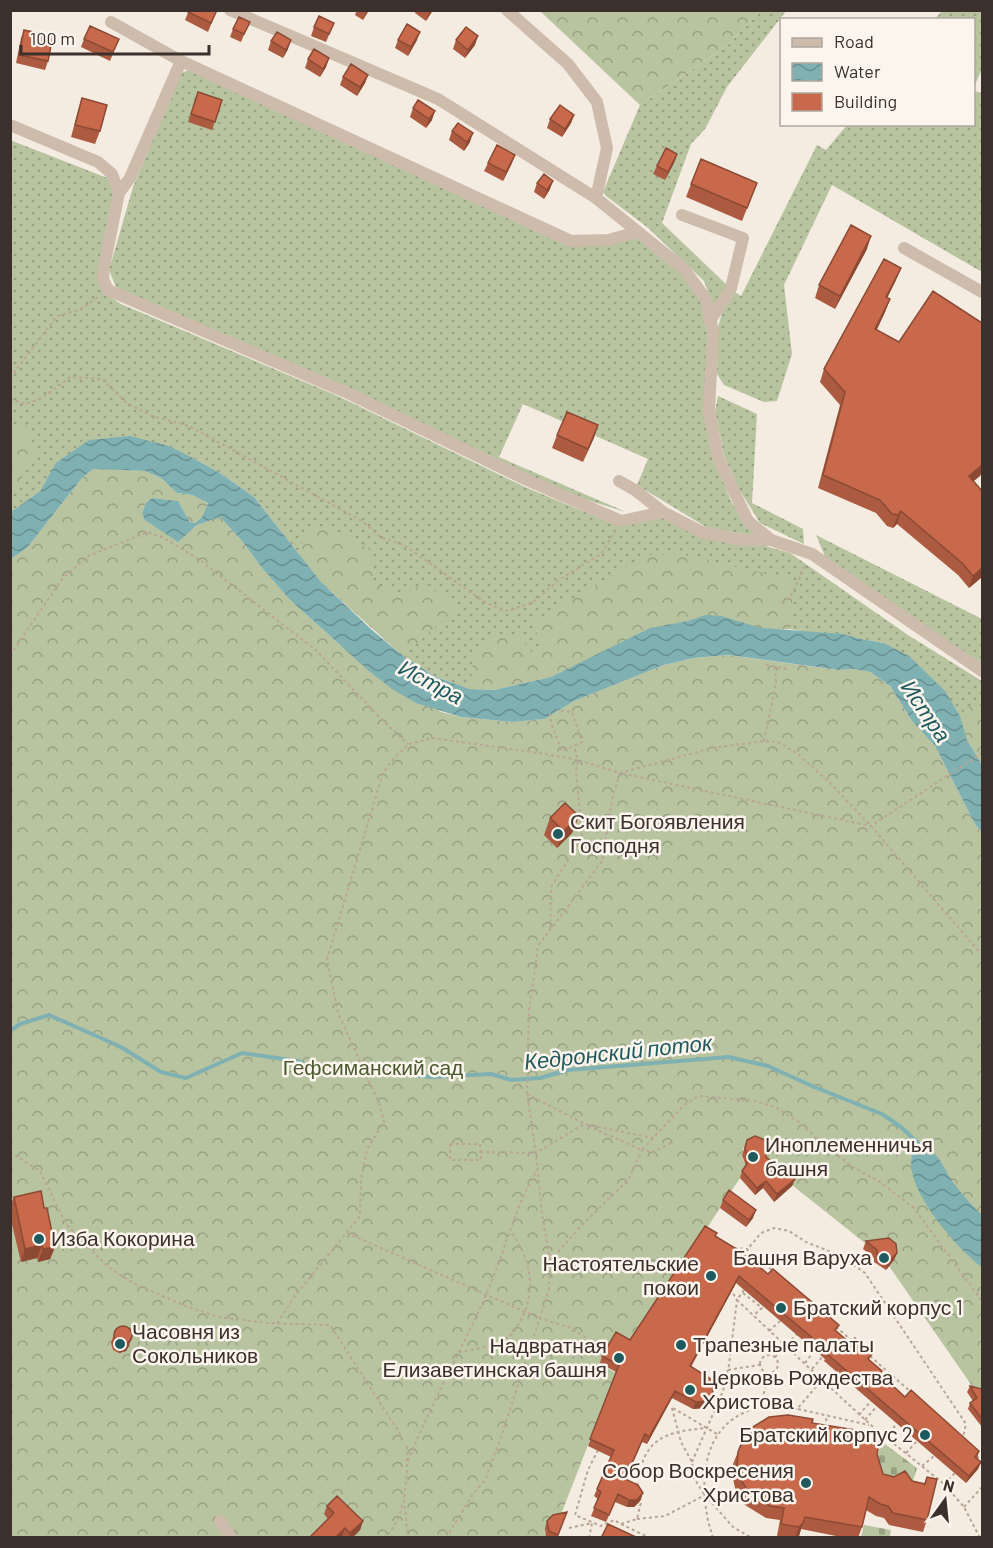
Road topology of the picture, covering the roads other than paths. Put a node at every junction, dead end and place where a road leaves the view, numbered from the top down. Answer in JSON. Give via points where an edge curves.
{"nodes":[{"id":1,"x":230,"y":10,"type":"edge"},
{"id":2,"x":507,"y":10,"type":"edge"},
{"id":3,"x":111,"y":22,"type":"dead end"},
{"id":4,"x":181,"y":61,"type":"junction"},
{"id":5,"x":10,"y":125,"type":"edge"},
{"id":6,"x":119,"y":193,"type":"junction"},
{"id":7,"x":596,"y":198,"type":"junction"},
{"id":8,"x":682,"y":215,"type":"dead end"},
{"id":9,"x":638,"y":232,"type":"junction"},
{"id":10,"x":904,"y":248,"type":"dead end"},
{"id":11,"x":982,"y":292,"type":"edge"},
{"id":12,"x":710,"y":321,"type":"junction"},
{"id":13,"x":619,"y":481,"type":"dead end"},
{"id":14,"x":663,"y":512,"type":"junction"},
{"id":15,"x":771,"y":540,"type":"junction"},
{"id":16,"x":982,"y":670,"type":"edge"},
{"id":17,"x":220,"y":1521,"type":"dead end"},
{"id":18,"x":232,"y":1538,"type":"edge"}],
"edges":[{"from":1,"to":7,"type":"street","via":[[438,99]]},
{"from":2,"to":7,"type":"street","via":[[568,64],[597,102],[607,148]]},
{"from":3,"to":4,"type":"street"},
{"from":4,"to":6,"type":"street","via":[[130,178]]},
{"from":4,"to":9,"type":"street","via":[[571,241],[608,240]]},
{"from":5,"to":6,"type":"street","via":[[98,162],[112,174]]},
{"from":6,"to":14,"type":"street","via":[[104,267],[103,279],[108,290],[348,393],[621,521]]},
{"from":7,"to":9,"type":"street"},
{"from":8,"to":12,"type":"street","via":[[743,238],[731,288]]},
{"from":9,"to":12,"type":"street","via":[[684,269],[706,299]]},
{"from":10,"to":11,"type":"street"},
{"from":12,"to":15,"type":"street","via":[[713,331],[709,411],[718,458],[748,521]]},
{"from":13,"to":14,"type":"street"},
{"from":14,"to":15,"type":"street","via":[[702,532],[742,540]]},
{"from":15,"to":16,"type":"street","via":[[812,554]]},
{"from":17,"to":18,"type":"street"}]}
